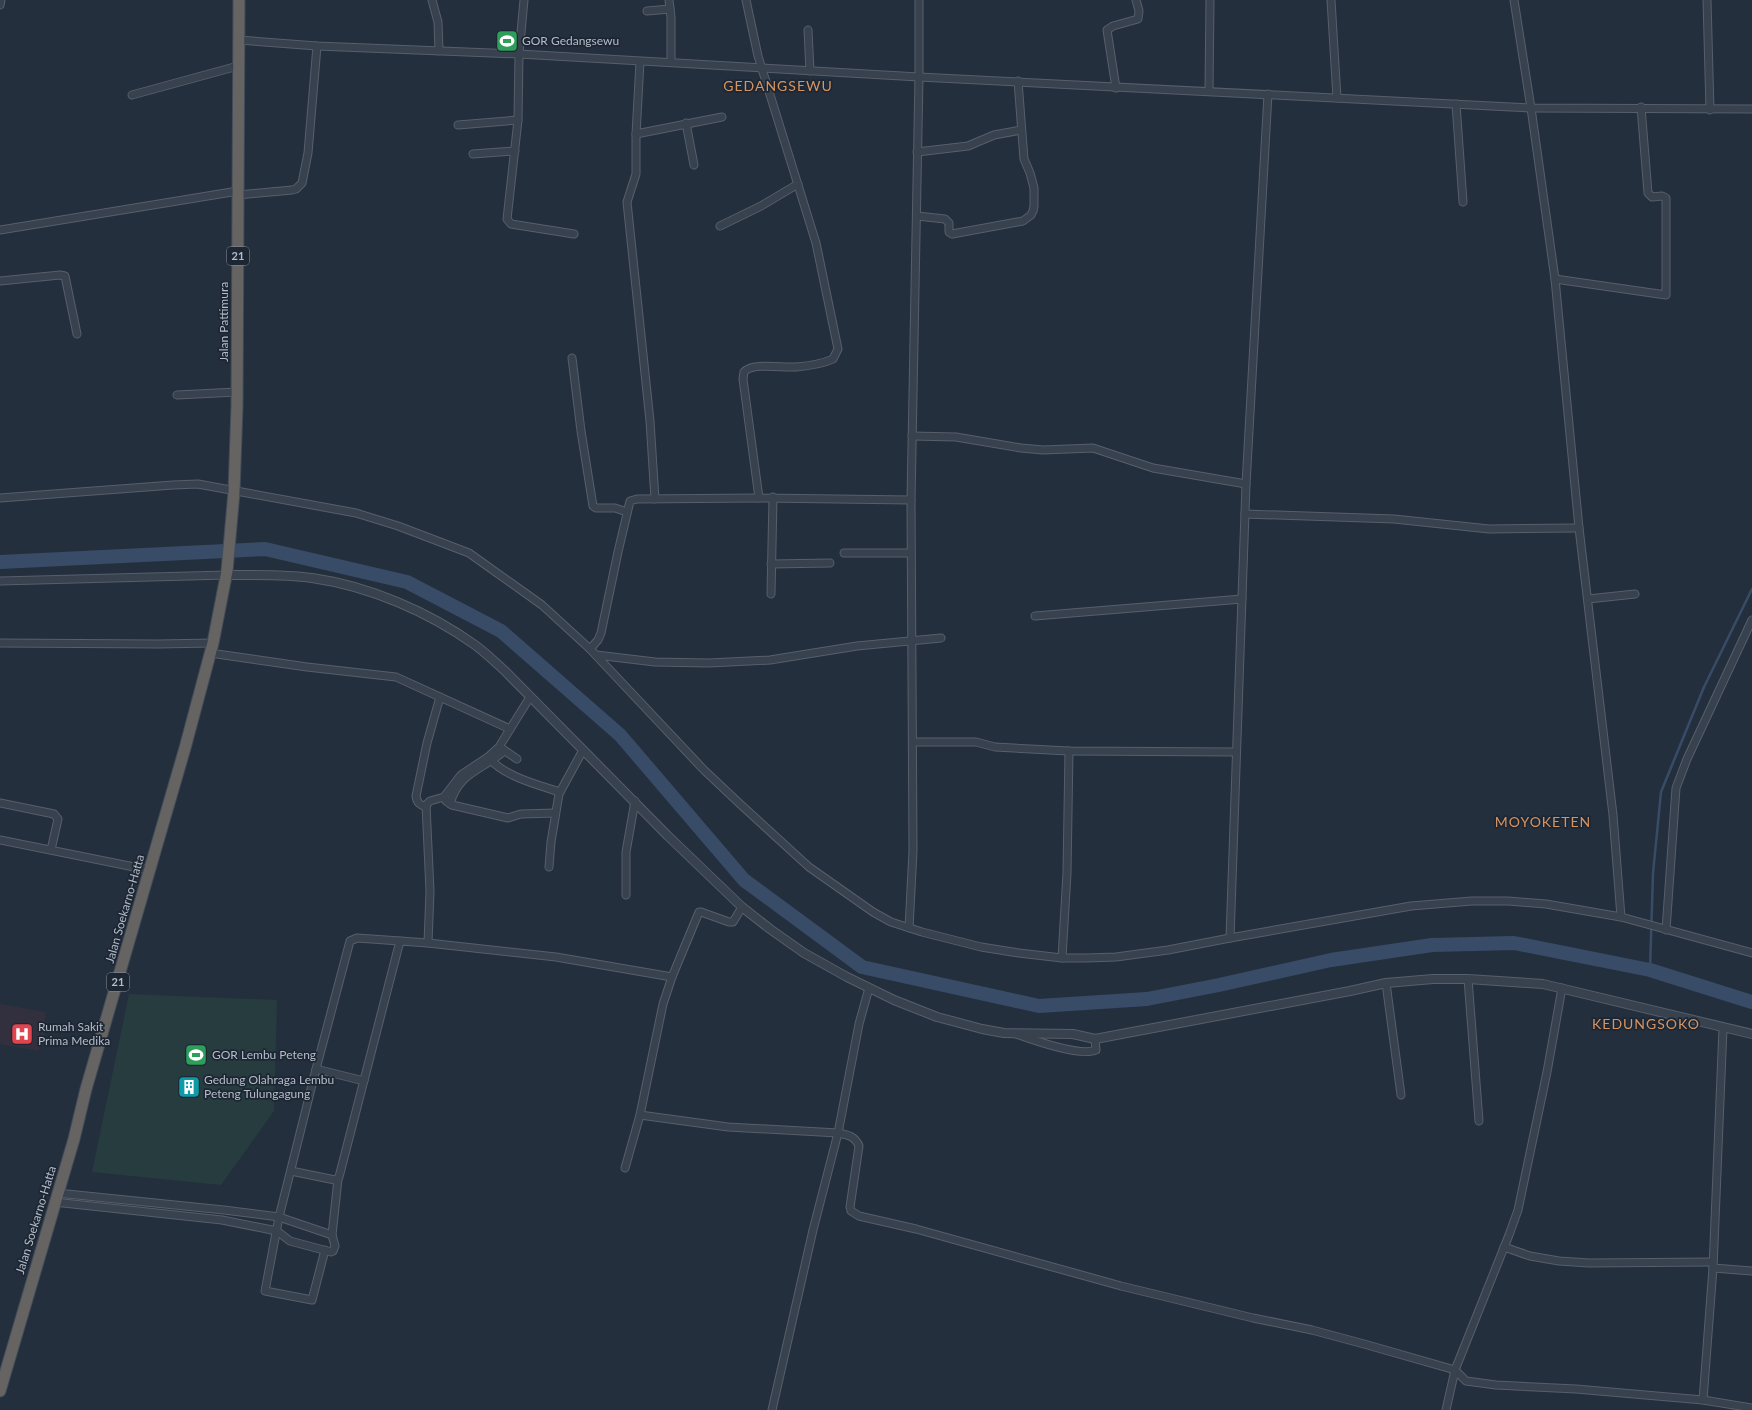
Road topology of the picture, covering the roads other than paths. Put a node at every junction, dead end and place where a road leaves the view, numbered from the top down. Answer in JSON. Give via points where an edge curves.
{"nodes":[{"id":1,"x":1,"y":0,"type":"edge"},
{"id":2,"x":239,"y":0,"type":"edge"},
{"id":3,"x":432,"y":0,"type":"edge"},
{"id":4,"x":524,"y":0,"type":"edge"},
{"id":5,"x":669,"y":0,"type":"edge"},
{"id":6,"x":746,"y":0,"type":"edge"},
{"id":7,"x":919,"y":0,"type":"edge"},
{"id":8,"x":1136,"y":0,"type":"edge"},
{"id":9,"x":1210,"y":0,"type":"edge"},
{"id":10,"x":1331,"y":0,"type":"edge"},
{"id":11,"x":1514,"y":0,"type":"edge"},
{"id":12,"x":1707,"y":0,"type":"edge"},
{"id":13,"x":0,"y":5,"type":"edge"},
{"id":14,"x":670,"y":9,"type":"junction"},
{"id":15,"x":647,"y":12,"type":"dead end"},
{"id":16,"x":808,"y":30,"type":"dead end"},
{"id":17,"x":239,"y":40,"type":"junction"},
{"id":18,"x":317,"y":46,"type":"junction"},
{"id":19,"x":439,"y":51,"type":"junction"},
{"id":20,"x":519,"y":54,"type":"junction"},
{"id":21,"x":640,"y":62,"type":"junction"},
{"id":22,"x":671,"y":62,"type":"junction"},
{"id":23,"x":238,"y":66,"type":"junction"},
{"id":24,"x":762,"y":67,"type":"junction"},
{"id":25,"x":810,"y":71,"type":"junction"},
{"id":26,"x":918,"y":77,"type":"junction"},
{"id":27,"x":1018,"y":81,"type":"junction"},
{"id":28,"x":1116,"y":88,"type":"junction"},
{"id":29,"x":1209,"y":91,"type":"junction"},
{"id":30,"x":1268,"y":94,"type":"junction"},
{"id":31,"x":132,"y":96,"type":"dead end"},
{"id":32,"x":1337,"y":98,"type":"junction"},
{"id":33,"x":1456,"y":104,"type":"junction"},
{"id":34,"x":1641,"y":107,"type":"junction"},
{"id":35,"x":1531,"y":108,"type":"junction"},
{"id":36,"x":1752,"y":109,"type":"edge"},
{"id":37,"x":1710,"y":110,"type":"junction"},
{"id":38,"x":722,"y":117,"type":"dead end"},
{"id":39,"x":518,"y":120,"type":"junction"},
{"id":40,"x":686,"y":123,"type":"junction"},
{"id":41,"x":458,"y":125,"type":"dead end"},
{"id":42,"x":1021,"y":130,"type":"junction"},
{"id":43,"x":636,"y":134,"type":"junction"},
{"id":44,"x":515,"y":151,"type":"junction"},
{"id":45,"x":917,"y":152,"type":"junction"},
{"id":46,"x":473,"y":154,"type":"dead end"},
{"id":47,"x":694,"y":165,"type":"dead end"},
{"id":48,"x":798,"y":184,"type":"junction"},
{"id":49,"x":238,"y":193,"type":"junction"},
{"id":50,"x":1463,"y":202,"type":"dead end"},
{"id":51,"x":917,"y":216,"type":"junction"},
{"id":52,"x":720,"y":226,"type":"dead end"},
{"id":53,"x":0,"y":230,"type":"edge"},
{"id":54,"x":574,"y":234,"type":"dead end"},
{"id":55,"x":1555,"y":279,"type":"junction"},
{"id":56,"x":0,"y":280,"type":"edge"},
{"id":57,"x":77,"y":334,"type":"dead end"},
{"id":58,"x":572,"y":358,"type":"dead end"},
{"id":59,"x":237,"y":392,"type":"junction"},
{"id":60,"x":177,"y":395,"type":"dead end"},
{"id":61,"x":912,"y":436,"type":"junction"},
{"id":62,"x":1246,"y":484,"type":"junction"},
{"id":63,"x":234,"y":492,"type":"junction"},
{"id":64,"x":773,"y":497,"type":"junction"},
{"id":65,"x":0,"y":498,"type":"edge"},
{"id":66,"x":758,"y":498,"type":"junction"},
{"id":67,"x":655,"y":499,"type":"junction"},
{"id":68,"x":911,"y":500,"type":"junction"},
{"id":69,"x":627,"y":512,"type":"junction"},
{"id":70,"x":1245,"y":514,"type":"junction"},
{"id":71,"x":1579,"y":528,"type":"junction"},
{"id":72,"x":844,"y":553,"type":"dead end"},
{"id":73,"x":911,"y":553,"type":"junction"},
{"id":74,"x":830,"y":563,"type":"dead end"},
{"id":75,"x":771,"y":564,"type":"junction"},
{"id":76,"x":227,"y":573,"type":"junction"},
{"id":77,"x":0,"y":581,"type":"edge"},
{"id":78,"x":771,"y":594,"type":"dead end"},
{"id":79,"x":1635,"y":594,"type":"dead end"},
{"id":80,"x":1242,"y":599,"type":"junction"},
{"id":81,"x":1588,"y":599,"type":"junction"},
{"id":82,"x":1035,"y":616,"type":"dead end"},
{"id":83,"x":1752,"y":620,"type":"edge"},
{"id":84,"x":941,"y":638,"type":"dead end"},
{"id":85,"x":911,"y":642,"type":"junction"},
{"id":86,"x":0,"y":643,"type":"edge"},
{"id":87,"x":212,"y":648,"type":"junction"},
{"id":88,"x":590,"y":649,"type":"junction"},
{"id":89,"x":596,"y":655,"type":"junction"},
{"id":90,"x":440,"y":697,"type":"junction"},
{"id":91,"x":530,"y":697,"type":"junction"},
{"id":92,"x":510,"y":729,"type":"junction"},
{"id":93,"x":913,"y":742,"type":"junction"},
{"id":94,"x":501,"y":749,"type":"junction"},
{"id":95,"x":583,"y":750,"type":"junction"},
{"id":96,"x":1069,"y":751,"type":"junction"},
{"id":97,"x":1236,"y":752,"type":"junction"},
{"id":98,"x":490,"y":759,"type":"junction"},
{"id":99,"x":517,"y":759,"type":"dead end"},
{"id":100,"x":560,"y":792,"type":"junction"},
{"id":101,"x":444,"y":797,"type":"junction"},
{"id":102,"x":635,"y":801,"type":"junction"},
{"id":103,"x":0,"y":803,"type":"edge"},
{"id":104,"x":450,"y":804,"type":"junction"},
{"id":105,"x":426,"y":807,"type":"junction"},
{"id":106,"x":555,"y":813,"type":"junction"},
{"id":107,"x":0,"y":840,"type":"edge"},
{"id":108,"x":51,"y":850,"type":"junction"},
{"id":109,"x":549,"y":867,"type":"dead end"},
{"id":110,"x":149,"y":870,"type":"junction"},
{"id":111,"x":626,"y":895,"type":"dead end"},
{"id":112,"x":742,"y":907,"type":"junction"},
{"id":113,"x":1621,"y":917,"type":"junction"},
{"id":114,"x":909,"y":928,"type":"junction"},
{"id":115,"x":1665,"y":930,"type":"junction"},
{"id":116,"x":1230,"y":938,"type":"junction"},
{"id":117,"x":400,"y":941,"type":"junction"},
{"id":118,"x":428,"y":943,"type":"junction"},
{"id":119,"x":1752,"y":953,"type":"edge"},
{"id":120,"x":1062,"y":958,"type":"junction"},
{"id":121,"x":672,"y":977,"type":"junction"},
{"id":122,"x":1468,"y":979,"type":"junction"},
{"id":123,"x":1386,"y":983,"type":"junction"},
{"id":124,"x":869,"y":988,"type":"junction"},
{"id":125,"x":1562,"y":988,"type":"junction"},
{"id":126,"x":1722,"y":1028,"type":"junction"},
{"id":127,"x":1016,"y":1034,"type":"junction"},
{"id":128,"x":1752,"y":1034,"type":"edge"},
{"id":129,"x":1095,"y":1039,"type":"junction"},
{"id":130,"x":316,"y":1070,"type":"junction"},
{"id":131,"x":364,"y":1081,"type":"junction"},
{"id":132,"x":1401,"y":1095,"type":"dead end"},
{"id":133,"x":640,"y":1115,"type":"junction"},
{"id":134,"x":1478,"y":1120,"type":"dead end"},
{"id":135,"x":838,"y":1133,"type":"junction"},
{"id":136,"x":625,"y":1168,"type":"dead end"},
{"id":137,"x":291,"y":1171,"type":"junction"},
{"id":138,"x":338,"y":1179,"type":"junction"},
{"id":139,"x":56,"y":1198,"type":"junction"},
{"id":140,"x":151,"y":1203,"type":"junction"},
{"id":141,"x":224,"y":1210,"type":"junction"},
{"id":142,"x":150,"y":1212,"type":"junction"},
{"id":143,"x":279,"y":1218,"type":"junction"},
{"id":144,"x":222,"y":1220,"type":"junction"},
{"id":145,"x":277,"y":1231,"type":"junction"},
{"id":146,"x":332,"y":1235,"type":"junction"},
{"id":147,"x":1504,"y":1247,"type":"junction"},
{"id":148,"x":325,"y":1250,"type":"junction"},
{"id":149,"x":1712,"y":1265,"type":"junction"},
{"id":150,"x":1752,"y":1271,"type":"edge"},
{"id":151,"x":1455,"y":1370,"type":"junction"},
{"id":152,"x":0,"y":1391,"type":"edge"},
{"id":153,"x":1703,"y":1400,"type":"junction"},
{"id":154,"x":1752,"y":1408,"type":"edge"},
{"id":155,"x":772,"y":1410,"type":"edge"},
{"id":156,"x":1446,"y":1410,"type":"edge"}],
"edges":[{"from":1,"to":13,"type":"street"},
{"from":2,"to":17,"type":"highway","name":"Jalan Pattimura","number":"21"},
{"from":3,"to":19,"type":"street","via":[[438,22]]},
{"from":4,"to":20,"type":"street"},
{"from":5,"to":14,"type":"street"},
{"from":6,"to":24,"type":"street"},
{"from":7,"to":26,"type":"street"},
{"from":8,"to":28,"type":"street","via":[[1140,11],[1138,18],[1108,30]]},
{"from":9,"to":29,"type":"street"},
{"from":10,"to":32,"type":"street"},
{"from":11,"to":35,"type":"street"},
{"from":12,"to":37,"type":"street"},
{"from":14,"to":15,"type":"street"},
{"from":14,"to":22,"type":"street"},
{"from":16,"to":25,"type":"street"},
{"from":17,"to":18,"type":"street"},
{"from":17,"to":23,"type":"highway","name":"Jalan Pattimura","number":"21"},
{"from":18,"to":19,"type":"street"},
{"from":18,"to":49,"type":"street","via":[[310,146],[302,183],[292,190]]},
{"from":19,"to":20,"type":"street"},
{"from":20,"to":21,"type":"street"},
{"from":20,"to":39,"type":"street"},
{"from":21,"to":22,"type":"street"},
{"from":21,"to":43,"type":"street"},
{"from":22,"to":24,"type":"street"},
{"from":23,"to":31,"type":"street"},
{"from":23,"to":49,"type":"highway","name":"Jalan Pattimura","number":"21"},
{"from":24,"to":25,"type":"street"},
{"from":24,"to":48,"type":"street"},
{"from":25,"to":26,"type":"street"},
{"from":26,"to":27,"type":"street"},
{"from":26,"to":45,"type":"street"},
{"from":27,"to":28,"type":"street"},
{"from":27,"to":42,"type":"street"},
{"from":28,"to":29,"type":"street"},
{"from":29,"to":30,"type":"street"},
{"from":30,"to":32,"type":"street"},
{"from":30,"to":62,"type":"street"},
{"from":32,"to":33,"type":"street"},
{"from":33,"to":35,"type":"street"},
{"from":33,"to":50,"type":"street"},
{"from":34,"to":35,"type":"street"},
{"from":34,"to":37,"type":"street"},
{"from":34,"to":55,"type":"street","via":[[1648,193],[1652,197],[1666,198],[1666,295]]},
{"from":35,"to":55,"type":"street"},
{"from":36,"to":37,"type":"street"},
{"from":38,"to":40,"type":"street"},
{"from":39,"to":41,"type":"street"},
{"from":39,"to":44,"type":"street"},
{"from":40,"to":43,"type":"street"},
{"from":40,"to":47,"type":"street"},
{"from":42,"to":45,"type":"street","via":[[994,135],[968,146]]},
{"from":42,"to":51,"type":"street","via":[[1024,159],[1032,178],[1034,196],[1033,211],[1027,218],[1010,224],[952,234],[945,219]]},
{"from":43,"to":67,"type":"street","via":[[636,174],[629,195],[628,208],[650,421]]},
{"from":44,"to":46,"type":"street"},
{"from":44,"to":54,"type":"street","via":[[507,217],[509,223]]},
{"from":45,"to":51,"type":"street"},
{"from":48,"to":52,"type":"street"},
{"from":48,"to":66,"type":"street","via":[[821,262],[838,349],[833,359],[826,362],[794,367],[751,367],[744,372]]},
{"from":49,"to":53,"type":"street"},
{"from":49,"to":59,"type":"highway","name":"Jalan Pattimura","number":"21"},
{"from":51,"to":61,"type":"street"},
{"from":55,"to":71,"type":"street"},
{"from":56,"to":57,"type":"street","via":[[60,274],[65,276]]},
{"from":58,"to":69,"type":"street","via":[[593,506]]},
{"from":59,"to":60,"type":"street"},
{"from":59,"to":63,"type":"highway","name":"Jalan Pattimura","number":"21"},
{"from":61,"to":62,"type":"street","via":[[956,437],[1043,450],[1093,448],[1153,468]]},
{"from":61,"to":68,"type":"street"},
{"from":62,"to":70,"type":"street"},
{"from":63,"to":65,"type":"street","via":[[212,486],[186,484]]},
{"from":63,"to":76,"type":"highway","name":"Jalan Pattimura","number":"21"},
{"from":63,"to":88,"type":"street","via":[[356,513],[460,548],[528,595]]},
{"from":64,"to":66,"type":"street"},
{"from":64,"to":68,"type":"street"},
{"from":64,"to":75,"type":"street"},
{"from":66,"to":67,"type":"street"},
{"from":67,"to":69,"type":"street","via":[[632,500]]},
{"from":68,"to":73,"type":"street"},
{"from":69,"to":88,"type":"street","via":[[601,633]]},
{"from":70,"to":71,"type":"street","via":[[1394,519],[1489,528]]},
{"from":70,"to":80,"type":"street"},
{"from":71,"to":81,"type":"street"},
{"from":72,"to":73,"type":"street"},
{"from":73,"to":85,"type":"street"},
{"from":74,"to":75,"type":"street"},
{"from":75,"to":78,"type":"street"},
{"from":76,"to":77,"type":"street"},
{"from":76,"to":87,"type":"highway","name":"Jalan Soekarno-Hatta","number":"21"},
{"from":76,"to":91,"type":"street","via":[[311,578],[344,585],[402,604],[475,645]]},
{"from":79,"to":81,"type":"street"},
{"from":80,"to":82,"type":"street"},
{"from":80,"to":97,"type":"street"},
{"from":81,"to":113,"type":"street","via":[[1613,815]]},
{"from":83,"to":115,"type":"street","via":[[1676,788]]},
{"from":84,"to":85,"type":"street"},
{"from":85,"to":89,"type":"street","via":[[857,646],[770,660],[709,663],[655,662]]},
{"from":85,"to":93,"type":"street"},
{"from":86,"to":87,"type":"street","via":[[158,644]]},
{"from":87,"to":90,"type":"street","via":[[306,667],[387,675],[402,679]]},
{"from":87,"to":110,"type":"highway","name":"Jalan Soekarno-Hatta","number":"21"},
{"from":88,"to":89,"type":"street"},
{"from":89,"to":114,"type":"street","via":[[704,770],[797,856],[873,912]]},
{"from":90,"to":92,"type":"street"},
{"from":90,"to":105,"type":"street","via":[[416,796],[420,805]]},
{"from":91,"to":92,"type":"street"},
{"from":91,"to":95,"type":"street"},
{"from":92,"to":94,"type":"street"},
{"from":93,"to":96,"type":"street","via":[[976,742],[995,747]]},
{"from":93,"to":114,"type":"street","via":[[913,851]]},
{"from":94,"to":98,"type":"street"},
{"from":94,"to":99,"type":"street"},
{"from":95,"to":100,"type":"street"},
{"from":95,"to":102,"type":"street"},
{"from":96,"to":97,"type":"street"},
{"from":96,"to":120,"type":"street","via":[[1067,873]]},
{"from":97,"to":116,"type":"street"},
{"from":98,"to":100,"type":"street","via":[[516,776]]},
{"from":98,"to":101,"type":"street","via":[[461,774]]},
{"from":98,"to":104,"type":"street","via":[[459,784]]},
{"from":100,"to":106,"type":"street"},
{"from":101,"to":104,"type":"street"},
{"from":101,"to":105,"type":"street","via":[[430,801]]},
{"from":102,"to":111,"type":"street","via":[[626,852]]},
{"from":102,"to":112,"type":"street"},
{"from":103,"to":108,"type":"street","via":[[54,814],[58,819]]},
{"from":104,"to":106,"type":"street","via":[[508,818],[520,814]]},
{"from":105,"to":118,"type":"street","via":[[430,891]]},
{"from":106,"to":109,"type":"street"},
{"from":107,"to":108,"type":"street"},
{"from":108,"to":110,"type":"street"},
{"from":110,"to":139,"type":"highway","name":"Jalan Soekarno-Hatta","number":"21"},
{"from":112,"to":121,"type":"street","via":[[732,923],[699,912]]},
{"from":112,"to":124,"type":"street","via":[[804,953]]},
{"from":113,"to":115,"type":"street"},
{"from":113,"to":116,"type":"street","via":[[1532,902],[1472,901],[1391,909]]},
{"from":114,"to":120,"type":"street","via":[[981,946]]},
{"from":115,"to":119,"type":"street"},
{"from":116,"to":120,"type":"street","via":[[1145,954]]},
{"from":117,"to":118,"type":"street"},
{"from":117,"to":130,"type":"street","via":[[358,938],[350,941]]},
{"from":117,"to":131,"type":"street"},
{"from":118,"to":121,"type":"street","via":[[556,957]]},
{"from":121,"to":133,"type":"street","via":[[663,1004]]},
{"from":122,"to":123,"type":"street"},
{"from":122,"to":125,"type":"street","via":[[1543,984]]},
{"from":122,"to":134,"type":"street"},
{"from":123,"to":129,"type":"street"},
{"from":123,"to":132,"type":"street"},
{"from":124,"to":127,"type":"street","via":[[937,1017],[982,1029]]},
{"from":124,"to":135,"type":"street"},
{"from":125,"to":126,"type":"street"},
{"from":125,"to":147,"type":"street","via":[[1518,1210]]},
{"from":126,"to":128,"type":"street"},
{"from":126,"to":149,"type":"street"},
{"from":127,"to":129,"type":"street","via":[[1073,1034]]},
{"from":127,"to":129,"type":"street","via":[[1050,1047],[1087,1052],[1096,1050]]},
{"from":130,"to":131,"type":"street"},
{"from":130,"to":137,"type":"street"},
{"from":131,"to":138,"type":"street"},
{"from":133,"to":135,"type":"street","via":[[728,1127]]},
{"from":133,"to":136,"type":"street"},
{"from":135,"to":151,"type":"street","via":[[853,1136],[859,1146],[850,1206],[851,1211],[859,1216],[916,1229],[1121,1286],[1312,1330]]},
{"from":135,"to":155,"type":"street"},
{"from":137,"to":138,"type":"street"},
{"from":137,"to":143,"type":"street"},
{"from":138,"to":146,"type":"street"},
{"from":139,"to":140,"type":"street"},
{"from":139,"to":142,"type":"street"},
{"from":139,"to":152,"type":"highway","name":"Jalan Soekarno-Hatta","number":"21"},
{"from":140,"to":141,"type":"street"},
{"from":140,"to":142,"type":"street"},
{"from":141,"to":143,"type":"street"},
{"from":141,"to":144,"type":"street"},
{"from":142,"to":144,"type":"street"},
{"from":143,"to":145,"type":"street"},
{"from":143,"to":146,"type":"street"},
{"from":144,"to":145,"type":"street"},
{"from":145,"to":148,"type":"street","via":[[290,1241]]},
{"from":145,"to":148,"type":"street","via":[[265,1291],[312,1300]]},
{"from":146,"to":148,"type":"street","via":[[334,1249],[331,1252]]},
{"from":147,"to":149,"type":"street","via":[[1530,1256],[1559,1261]]},
{"from":147,"to":151,"type":"street"},
{"from":149,"to":150,"type":"street"},
{"from":149,"to":153,"type":"street"},
{"from":151,"to":153,"type":"street","via":[[1466,1381],[1496,1385]]},
{"from":151,"to":156,"type":"street"},
{"from":153,"to":154,"type":"street"}]}
